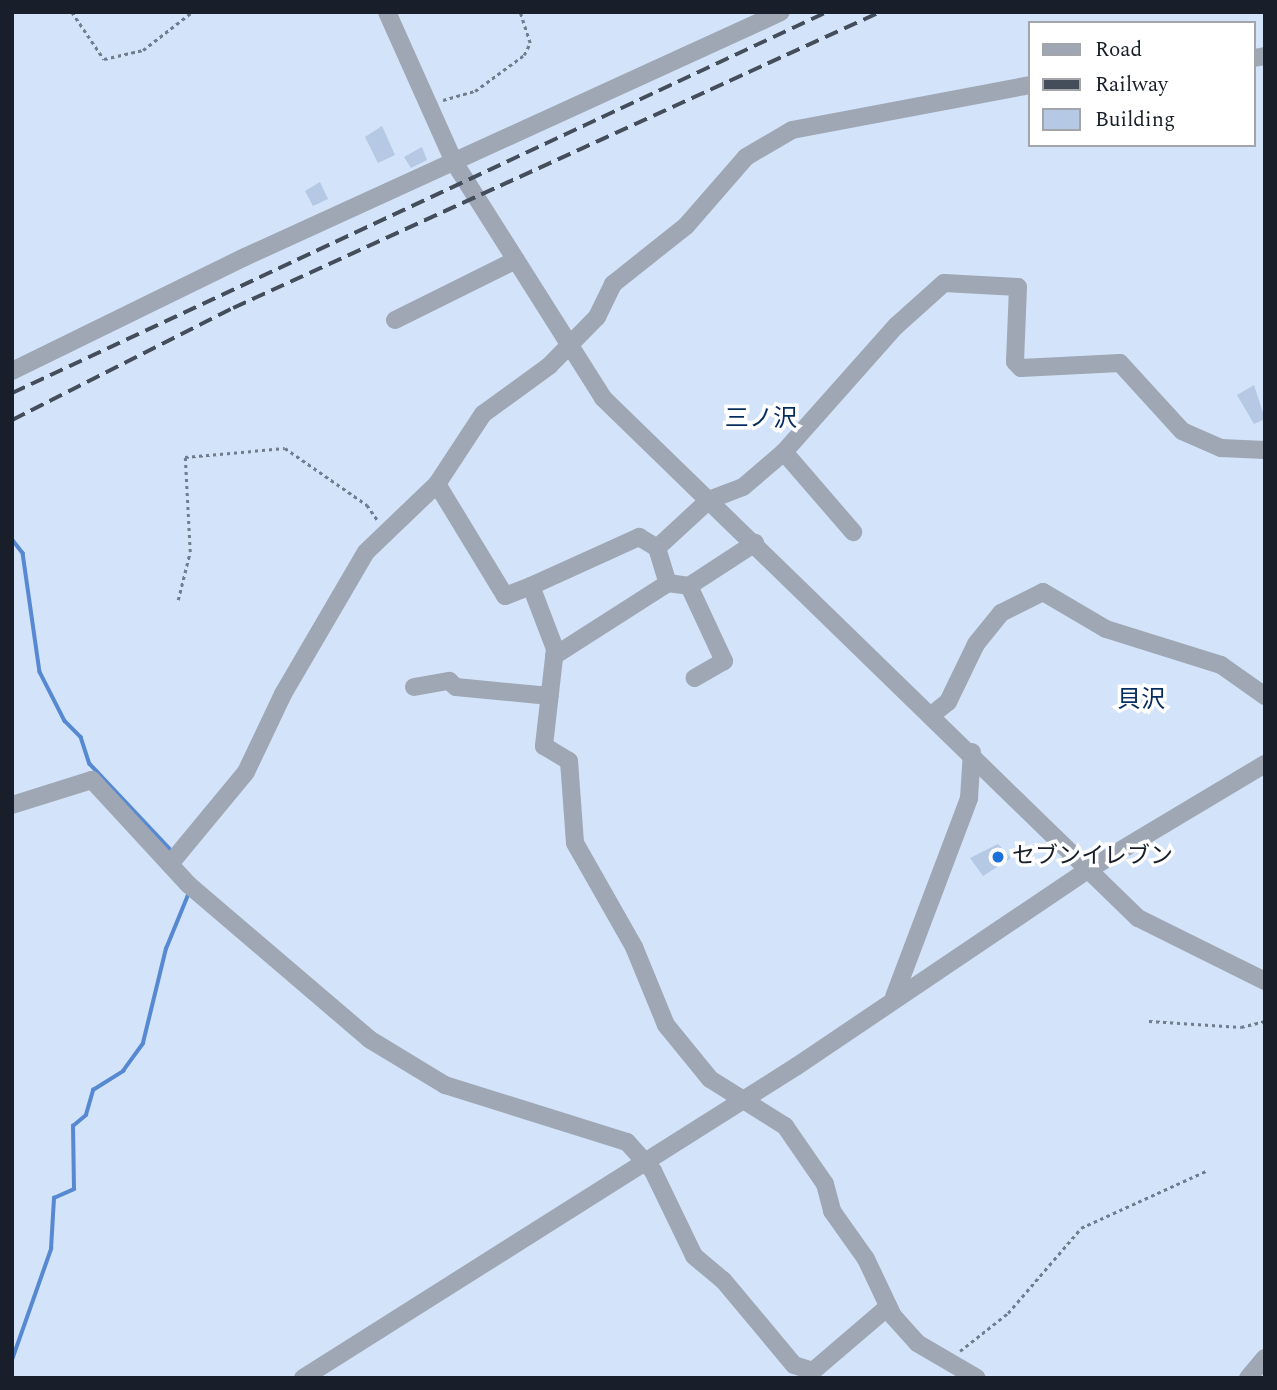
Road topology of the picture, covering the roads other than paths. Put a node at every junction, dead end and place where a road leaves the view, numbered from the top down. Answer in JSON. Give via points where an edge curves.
{"nodes":[{"id":1,"x":387,"y":12,"type":"edge"},
{"id":2,"x":781,"y":12,"type":"edge"},
{"id":3,"x":1028,"y":85,"type":"edge"},
{"id":4,"x":454,"y":162,"type":"junction"},
{"id":5,"x":516,"y":260,"type":"junction"},
{"id":6,"x":395,"y":320,"type":"dead end"},
{"id":7,"x":569,"y":343,"type":"junction"},
{"id":8,"x":12,"y":371,"type":"edge"},
{"id":9,"x":1265,"y":450,"type":"edge"},
{"id":10,"x":784,"y":452,"type":"junction"},
{"id":11,"x":437,"y":484,"type":"junction"},
{"id":12,"x":709,"y":500,"type":"junction"},
{"id":13,"x":853,"y":532,"type":"dead end"},
{"id":14,"x":755,"y":543,"type":"junction"},
{"id":15,"x":657,"y":548,"type":"junction"},
{"id":16,"x":668,"y":583,"type":"junction"},
{"id":17,"x":531,"y":586,"type":"junction"},
{"id":18,"x":689,"y":586,"type":"junction"},
{"id":19,"x":554,"y":656,"type":"junction"},
{"id":20,"x":694,"y":678,"type":"dead end"},
{"id":21,"x":414,"y":687,"type":"dead end"},
{"id":22,"x":550,"y":696,"type":"junction"},
{"id":23,"x":1265,"y":696,"type":"edge"},
{"id":24,"x":933,"y":714,"type":"junction"},
{"id":25,"x":972,"y":752,"type":"junction"},
{"id":26,"x":1265,"y":764,"type":"edge"},
{"id":27,"x":12,"y":805,"type":"edge"},
{"id":28,"x":170,"y":864,"type":"junction"},
{"id":29,"x":1086,"y":871,"type":"junction"},
{"id":30,"x":1265,"y":981,"type":"edge"},
{"id":31,"x":894,"y":997,"type":"junction"},
{"id":32,"x":738,"y":1098,"type":"junction"},
{"id":33,"x":645,"y":1159,"type":"junction"},
{"id":34,"x":888,"y":1307,"type":"junction"},
{"id":35,"x":1265,"y":1358,"type":"edge"},
{"id":36,"x":949,"y":1368,"type":"edge"},
{"id":37,"x":790,"y":1372,"type":"edge"},
{"id":38,"x":816,"y":1375,"type":"edge"},
{"id":39,"x":303,"y":1378,"type":"edge"},
{"id":40,"x":977,"y":1378,"type":"edge"},
{"id":41,"x":1248,"y":1378,"type":"edge"}],
"edges":[{"from":1,"to":4,"type":"street"},
{"from":2,"to":4,"type":"street"},
{"from":3,"to":7,"type":"street","via":[[767,140],[686,226],[613,284],[597,317]]},
{"from":4,"to":5,"type":"street"},
{"from":4,"to":8,"type":"street"},
{"from":5,"to":6,"type":"street"},
{"from":5,"to":7,"type":"street"},
{"from":7,"to":11,"type":"street","via":[[549,366],[483,414]]},
{"from":7,"to":12,"type":"street","via":[[603,398]]},
{"from":9,"to":10,"type":"street","via":[[1220,448],[1182,431],[1119,363],[1021,368],[1015,362],[1018,287],[968,281],[944,283],[896,326]]},
{"from":10,"to":12,"type":"street","via":[[743,486]]},
{"from":10,"to":13,"type":"street"},
{"from":11,"to":17,"type":"street","via":[[505,596]]},
{"from":11,"to":28,"type":"street","via":[[366,552],[283,694],[246,772]]},
{"from":12,"to":14,"type":"street"},
{"from":12,"to":15,"type":"street"},
{"from":14,"to":18,"type":"street"},
{"from":14,"to":24,"type":"street"},
{"from":15,"to":16,"type":"street"},
{"from":15,"to":17,"type":"street","via":[[639,537]]},
{"from":16,"to":18,"type":"street"},
{"from":16,"to":19,"type":"street"},
{"from":17,"to":19,"type":"street"},
{"from":18,"to":20,"type":"street","via":[[724,661]]},
{"from":19,"to":22,"type":"street"},
{"from":21,"to":22,"type":"street","via":[[449,681],[457,687]]},
{"from":22,"to":32,"type":"street","via":[[544,746],[569,761],[575,843],[634,947],[666,1025],[710,1079]]},
{"from":23,"to":24,"type":"street","via":[[1221,665],[1106,629],[1043,592],[1001,613],[976,644],[948,702]]},
{"from":24,"to":25,"type":"street"},
{"from":25,"to":29,"type":"street"},
{"from":25,"to":31,"type":"street","via":[[969,798]]},
{"from":26,"to":29,"type":"street"},
{"from":27,"to":28,"type":"street","via":[[92,780]]},
{"from":28,"to":33,"type":"street","via":[[369,1039],[421,1073],[627,1142]]},
{"from":29,"to":30,"type":"street","via":[[1138,918]]},
{"from":29,"to":31,"type":"street"},
{"from":31,"to":32,"type":"street","via":[[797,1066]]},
{"from":32,"to":33,"type":"street"},
{"from":32,"to":34,"type":"street","via":[[785,1126],[809,1157]]},
{"from":33,"to":37,"type":"street","via":[[694,1256],[723,1280]]},
{"from":33,"to":39,"type":"street"},
{"from":34,"to":36,"type":"street","via":[[917,1343]]},
{"from":34,"to":38,"type":"street"},
{"from":35,"to":41,"type":"street"},
{"from":36,"to":40,"type":"street"},
{"from":37,"to":38,"type":"street"}]}
